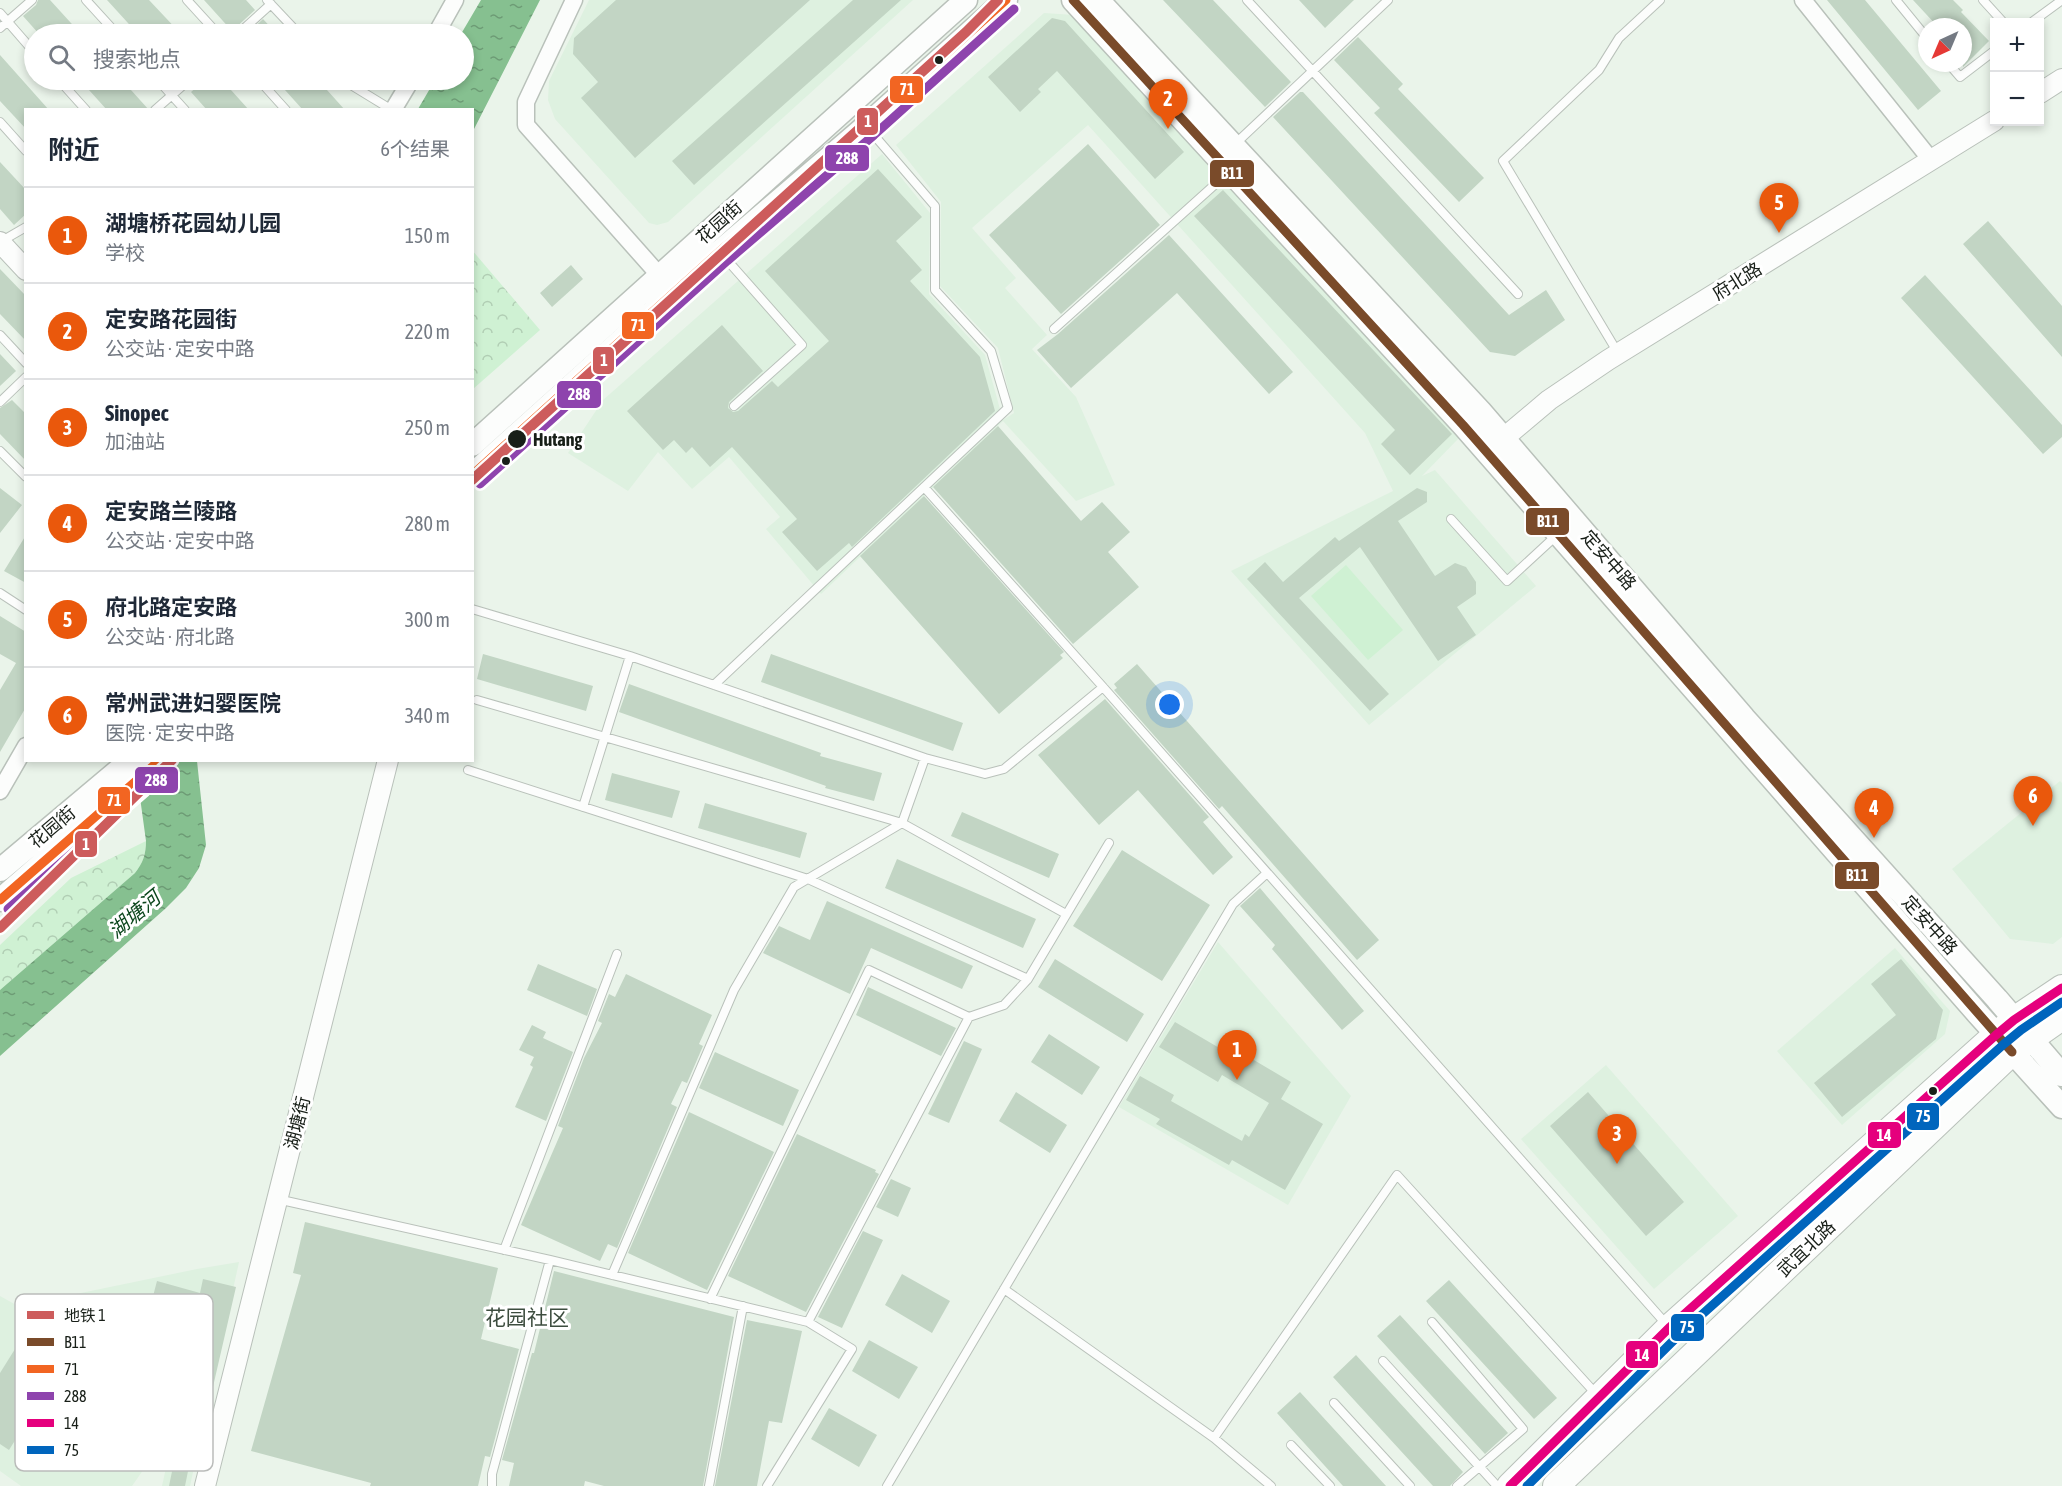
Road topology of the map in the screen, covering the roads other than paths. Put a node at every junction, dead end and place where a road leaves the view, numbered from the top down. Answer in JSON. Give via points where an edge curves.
{"nodes":[{"id":1,"x":32,"y":0,"type":"edge"},
{"id":2,"x":86,"y":0,"type":"edge"},
{"id":3,"x":187,"y":0,"type":"edge"},
{"id":4,"x":455,"y":0,"type":"edge"},
{"id":5,"x":574,"y":0,"type":"edge"},
{"id":6,"x":1006,"y":0,"type":"edge"},
{"id":7,"x":1073,"y":0,"type":"edge"},
{"id":8,"x":1098,"y":0,"type":"edge"},
{"id":9,"x":1247,"y":0,"type":"edge"},
{"id":10,"x":1388,"y":0,"type":"edge"},
{"id":11,"x":1660,"y":0,"type":"edge"},
{"id":12,"x":1803,"y":0,"type":"edge"},
{"id":13,"x":1896,"y":0,"type":"edge"},
{"id":14,"x":1983,"y":0,"type":"edge"},
{"id":15,"x":2062,"y":0,"type":"edge"},
{"id":16,"x":964,"y":1,"type":"edge"},
{"id":17,"x":269,"y":2,"type":"edge"},
{"id":18,"x":0,"y":13,"type":"edge"},
{"id":19,"x":1999,"y":18,"type":"edge"},
{"id":20,"x":2037,"y":18,"type":"edge"},
{"id":21,"x":4,"y":24,"type":"edge"},
{"id":22,"x":108,"y":24,"type":"edge"},
{"id":23,"x":209,"y":24,"type":"edge"},
{"id":24,"x":248,"y":24,"type":"edge"},
{"id":25,"x":290,"y":24,"type":"edge"},
{"id":26,"x":442,"y":24,"type":"edge"},
{"id":27,"x":1918,"y":27,"type":"edge"},
{"id":28,"x":24,"y":43,"type":"edge"},
{"id":29,"x":1990,"y":55,"type":"edge"},
{"id":30,"x":1972,"y":68,"type":"edge"},
{"id":31,"x":1312,"y":71,"type":"junction"},
{"id":32,"x":2062,"y":79,"type":"edge"},
{"id":33,"x":68,"y":90,"type":"edge"},
{"id":34,"x":167,"y":90,"type":"edge"},
{"id":35,"x":178,"y":90,"type":"edge"},
{"id":36,"x":268,"y":90,"type":"edge"},
{"id":37,"x":359,"y":90,"type":"edge"},
{"id":38,"x":405,"y":90,"type":"edge"},
{"id":39,"x":2044,"y":90,"type":"edge"},
{"id":40,"x":172,"y":95,"type":"junction"},
{"id":41,"x":84,"y":108,"type":"edge"},
{"id":42,"x":157,"y":108,"type":"edge"},
{"id":43,"x":183,"y":108,"type":"edge"},
{"id":44,"x":284,"y":108,"type":"edge"},
{"id":45,"x":389,"y":108,"type":"edge"},
{"id":46,"x":393,"y":108,"type":"edge"},
{"id":47,"x":0,"y":122,"type":"edge"},
{"id":48,"x":1990,"y":124,"type":"edge"},
{"id":49,"x":866,"y":126,"type":"junction"},
{"id":50,"x":1233,"y":146,"type":"junction"},
{"id":51,"x":24,"y":149,"type":"edge"},
{"id":52,"x":1931,"y":160,"type":"junction"},
{"id":53,"x":1230,"y":171,"type":"junction"},
{"id":54,"x":24,"y":228,"type":"edge"},
{"id":55,"x":0,"y":242,"type":"edge"},
{"id":56,"x":719,"y":252,"type":"junction"},
{"id":57,"x":24,"y":268,"type":"edge"},
{"id":58,"x":660,"y":276,"type":"junction"},
{"id":59,"x":1518,"y":294,"type":"dead end"},
{"id":60,"x":1054,"y":329,"type":"dead end"},
{"id":61,"x":0,"y":335,"type":"edge"},
{"id":62,"x":1618,"y":354,"type":"junction"},
{"id":63,"x":24,"y":361,"type":"edge"},
{"id":64,"x":24,"y":379,"type":"edge"},
{"id":65,"x":0,"y":402,"type":"edge"},
{"id":66,"x":734,"y":406,"type":"dead end"},
{"id":67,"x":474,"y":443,"type":"edge"},
{"id":68,"x":1495,"y":445,"type":"junction"},
{"id":69,"x":0,"y":450,"type":"edge"},
{"id":70,"x":474,"y":473,"type":"edge"},
{"id":71,"x":24,"y":475,"type":"edge"},
{"id":72,"x":924,"y":487,"type":"junction"},
{"id":73,"x":1451,"y":519,"type":"dead end"},
{"id":74,"x":1559,"y":534,"type":"junction"},
{"id":75,"x":0,"y":593,"type":"edge"},
{"id":76,"x":24,"y":609,"type":"edge"},
{"id":77,"x":474,"y":610,"type":"edge"},
{"id":78,"x":630,"y":656,"type":"junction"},
{"id":79,"x":714,"y":685,"type":"junction"},
{"id":80,"x":1103,"y":687,"type":"junction"},
{"id":81,"x":477,"y":699,"type":"dead end"},
{"id":82,"x":605,"y":737,"type":"junction"},
{"id":83,"x":24,"y":749,"type":"edge"},
{"id":84,"x":925,"y":758,"type":"junction"},
{"id":85,"x":130,"y":762,"type":"edge"},
{"id":86,"x":158,"y":762,"type":"edge"},
{"id":87,"x":387,"y":762,"type":"edge"},
{"id":88,"x":468,"y":770,"type":"dead end"},
{"id":89,"x":114,"y":789,"type":"junction"},
{"id":90,"x":0,"y":791,"type":"edge"},
{"id":91,"x":583,"y":807,"type":"junction"},
{"id":92,"x":902,"y":823,"type":"junction"},
{"id":93,"x":1108,"y":843,"type":"dead end"},
{"id":94,"x":0,"y":870,"type":"edge"},
{"id":95,"x":1267,"y":873,"type":"junction"},
{"id":96,"x":808,"y":879,"type":"junction"},
{"id":97,"x":0,"y":900,"type":"edge"},
{"id":98,"x":1066,"y":914,"type":"junction"},
{"id":99,"x":617,"y":954,"type":"dead end"},
{"id":100,"x":1028,"y":979,"type":"junction"},
{"id":101,"x":2062,"y":988,"type":"edge"},
{"id":102,"x":969,"y":1017,"type":"junction"},
{"id":103,"x":2062,"y":1017,"type":"edge"},
{"id":104,"x":2013,"y":1037,"type":"junction"},
{"id":105,"x":2062,"y":1075,"type":"edge"},
{"id":106,"x":2062,"y":1107,"type":"edge"},
{"id":107,"x":278,"y":1199,"type":"junction"},
{"id":108,"x":504,"y":1250,"type":"junction"},
{"id":109,"x":550,"y":1260,"type":"junction"},
{"id":110,"x":612,"y":1275,"type":"junction"},
{"id":111,"x":1004,"y":1289,"type":"junction"},
{"id":112,"x":710,"y":1299,"type":"junction"},
{"id":113,"x":743,"y":1306,"type":"junction"},
{"id":114,"x":808,"y":1322,"type":"junction"},
{"id":115,"x":1432,"y":1322,"type":"dead end"},
{"id":116,"x":1670,"y":1327,"type":"junction"},
{"id":117,"x":1383,"y":1361,"type":"dead end"},
{"id":118,"x":1599,"y":1398,"type":"junction"},
{"id":119,"x":1335,"y":1403,"type":"dead end"},
{"id":120,"x":1214,"y":1438,"type":"junction"},
{"id":121,"x":1291,"y":1445,"type":"dead end"},
{"id":122,"x":213,"y":1455,"type":"edge"},
{"id":123,"x":1479,"y":1467,"type":"junction"},
{"id":124,"x":209,"y":1471,"type":"edge"},
{"id":125,"x":205,"y":1486,"type":"edge"},
{"id":126,"x":492,"y":1486,"type":"edge"},
{"id":127,"x":709,"y":1486,"type":"edge"},
{"id":128,"x":767,"y":1486,"type":"edge"},
{"id":129,"x":887,"y":1486,"type":"edge"},
{"id":130,"x":1271,"y":1486,"type":"edge"},
{"id":131,"x":1330,"y":1486,"type":"edge"},
{"id":132,"x":1410,"y":1486,"type":"edge"},
{"id":133,"x":1457,"y":1486,"type":"edge"},
{"id":134,"x":1497,"y":1486,"type":"edge"},
{"id":135,"x":1510,"y":1486,"type":"edge"},
{"id":136,"x":1556,"y":1486,"type":"edge"}],
"edges":[{"from":1,"to":21,"type":"lane"},
{"from":2,"to":22,"type":"lane"},
{"from":3,"to":23,"type":"lane"},
{"from":4,"to":26,"type":"street"},
{"from":5,"to":58,"type":"street","via":[[525,102],[526,125]]},
{"from":6,"to":49,"type":"main road","name":"花园街"},
{"from":7,"to":53,"type":"main road","name":"定安中路"},
{"from":8,"to":50,"type":"main road","name":"定安中路"},
{"from":9,"to":31,"type":"lane"},
{"from":10,"to":31,"type":"lane"},
{"from":11,"to":62,"type":"lane","via":[[1619,38],[1599,70],[1503,161]]},
{"from":12,"to":52,"type":"street"},
{"from":13,"to":27,"type":"lane"},
{"from":14,"to":19,"type":"lane"},
{"from":15,"to":20,"type":"lane"},
{"from":16,"to":58,"type":"main road","name":"花园街"},
{"from":17,"to":24,"type":"lane"},
{"from":17,"to":25,"type":"lane"},
{"from":18,"to":21,"type":"lane"},
{"from":21,"to":28,"type":"lane"},
{"from":29,"to":30,"type":"lane"},
{"from":31,"to":50,"type":"lane"},
{"from":31,"to":59,"type":"lane"},
{"from":32,"to":39,"type":"street"},
{"from":33,"to":41,"type":"lane"},
{"from":34,"to":40,"type":"lane"},
{"from":35,"to":40,"type":"lane"},
{"from":36,"to":44,"type":"lane"},
{"from":37,"to":45,"type":"lane"},
{"from":38,"to":46,"type":"street"},
{"from":40,"to":42,"type":"lane"},
{"from":40,"to":43,"type":"lane"},
{"from":47,"to":51,"type":"lane"},
{"from":48,"to":52,"type":"street","name":"府北路"},
{"from":49,"to":56,"type":"main road","name":"花园街"},
{"from":49,"to":72,"type":"lane","via":[[935,206],[935,290],[991,351],[1008,408]]},
{"from":50,"to":68,"type":"main road","name":"定安中路","via":[[1480,411]]},
{"from":52,"to":62,"type":"street","name":"府北路"},
{"from":53,"to":60,"type":"lane"},
{"from":53,"to":68,"type":"main road","name":"定安中路"},
{"from":54,"to":55,"type":"lane"},
{"from":55,"to":57,"type":"street"},
{"from":56,"to":66,"type":"lane","via":[[802,345]]},
{"from":56,"to":70,"type":"main road","name":"花园街"},
{"from":58,"to":67,"type":"main road","name":"花园街"},
{"from":61,"to":63,"type":"lane"},
{"from":62,"to":68,"type":"street","name":"府北路","via":[[1549,400]]},
{"from":64,"to":65,"type":"lane"},
{"from":68,"to":74,"type":"main road","name":"定安中路"},
{"from":68,"to":104,"type":"main road","name":"定安中路","via":[[1536,474]]},
{"from":69,"to":71,"type":"lane"},
{"from":72,"to":79,"type":"lane"},
{"from":72,"to":80,"type":"lane"},
{"from":73,"to":74,"type":"lane","via":[[1507,581]]},
{"from":74,"to":104,"type":"main road","name":"定安中路"},
{"from":75,"to":76,"type":"lane"},
{"from":77,"to":78,"type":"lane"},
{"from":78,"to":79,"type":"lane"},
{"from":78,"to":82,"type":"lane"},
{"from":79,"to":84,"type":"lane"},
{"from":80,"to":84,"type":"lane","via":[[1004,769],[985,774]]},
{"from":80,"to":95,"type":"lane"},
{"from":81,"to":82,"type":"lane"},
{"from":82,"to":91,"type":"lane"},
{"from":82,"to":92,"type":"lane"},
{"from":83,"to":90,"type":"street"},
{"from":84,"to":92,"type":"lane"},
{"from":85,"to":89,"type":"main road","name":"花园街"},
{"from":86,"to":89,"type":"main road","name":"花园街"},
{"from":87,"to":107,"type":"street","name":"湖塘街"},
{"from":88,"to":91,"type":"lane"},
{"from":89,"to":94,"type":"main road","name":"花园街"},
{"from":89,"to":97,"type":"main road","name":"花园街"},
{"from":91,"to":96,"type":"lane"},
{"from":92,"to":96,"type":"lane"},
{"from":92,"to":98,"type":"lane"},
{"from":93,"to":98,"type":"lane"},
{"from":95,"to":111,"type":"lane","via":[[1233,904]]},
{"from":95,"to":116,"type":"lane"},
{"from":96,"to":100,"type":"lane"},
{"from":96,"to":110,"type":"lane","via":[[794,887],[734,990]]},
{"from":98,"to":100,"type":"lane"},
{"from":99,"to":108,"type":"lane"},
{"from":100,"to":102,"type":"lane","via":[[1004,1005]]},
{"from":101,"to":104,"type":"main road","name":"武宜北路"},
{"from":102,"to":112,"type":"lane","via":[[869,970]]},
{"from":102,"to":114,"type":"lane"},
{"from":103,"to":104,"type":"main road","name":"武宜北路"},
{"from":104,"to":105,"type":"main road","name":"定安中路"},
{"from":104,"to":106,"type":"main road","name":"定安中路"},
{"from":104,"to":116,"type":"main road","name":"武宜北路"},
{"from":104,"to":136,"type":"main road","name":"武宜北路"},
{"from":107,"to":108,"type":"lane"},
{"from":107,"to":122,"type":"street","name":"湖塘街"},
{"from":108,"to":109,"type":"lane"},
{"from":109,"to":110,"type":"lane"},
{"from":109,"to":126,"type":"lane"},
{"from":110,"to":112,"type":"lane"},
{"from":111,"to":120,"type":"lane"},
{"from":111,"to":129,"type":"lane"},
{"from":112,"to":113,"type":"lane"},
{"from":113,"to":114,"type":"lane"},
{"from":113,"to":127,"type":"lane"},
{"from":114,"to":128,"type":"lane","via":[[852,1349]]},
{"from":115,"to":123,"type":"lane","via":[[1523,1429]]},
{"from":116,"to":118,"type":"main road","name":"武宜北路"},
{"from":117,"to":123,"type":"lane"},
{"from":118,"to":120,"type":"lane","via":[[1397,1174]]},
{"from":118,"to":135,"type":"main road","name":"武宜北路"},
{"from":119,"to":132,"type":"lane"},
{"from":120,"to":130,"type":"lane"},
{"from":121,"to":131,"type":"lane"},
{"from":123,"to":133,"type":"lane"},
{"from":123,"to":134,"type":"lane"},
{"from":124,"to":125,"type":"street","name":"湖塘街"}]}
